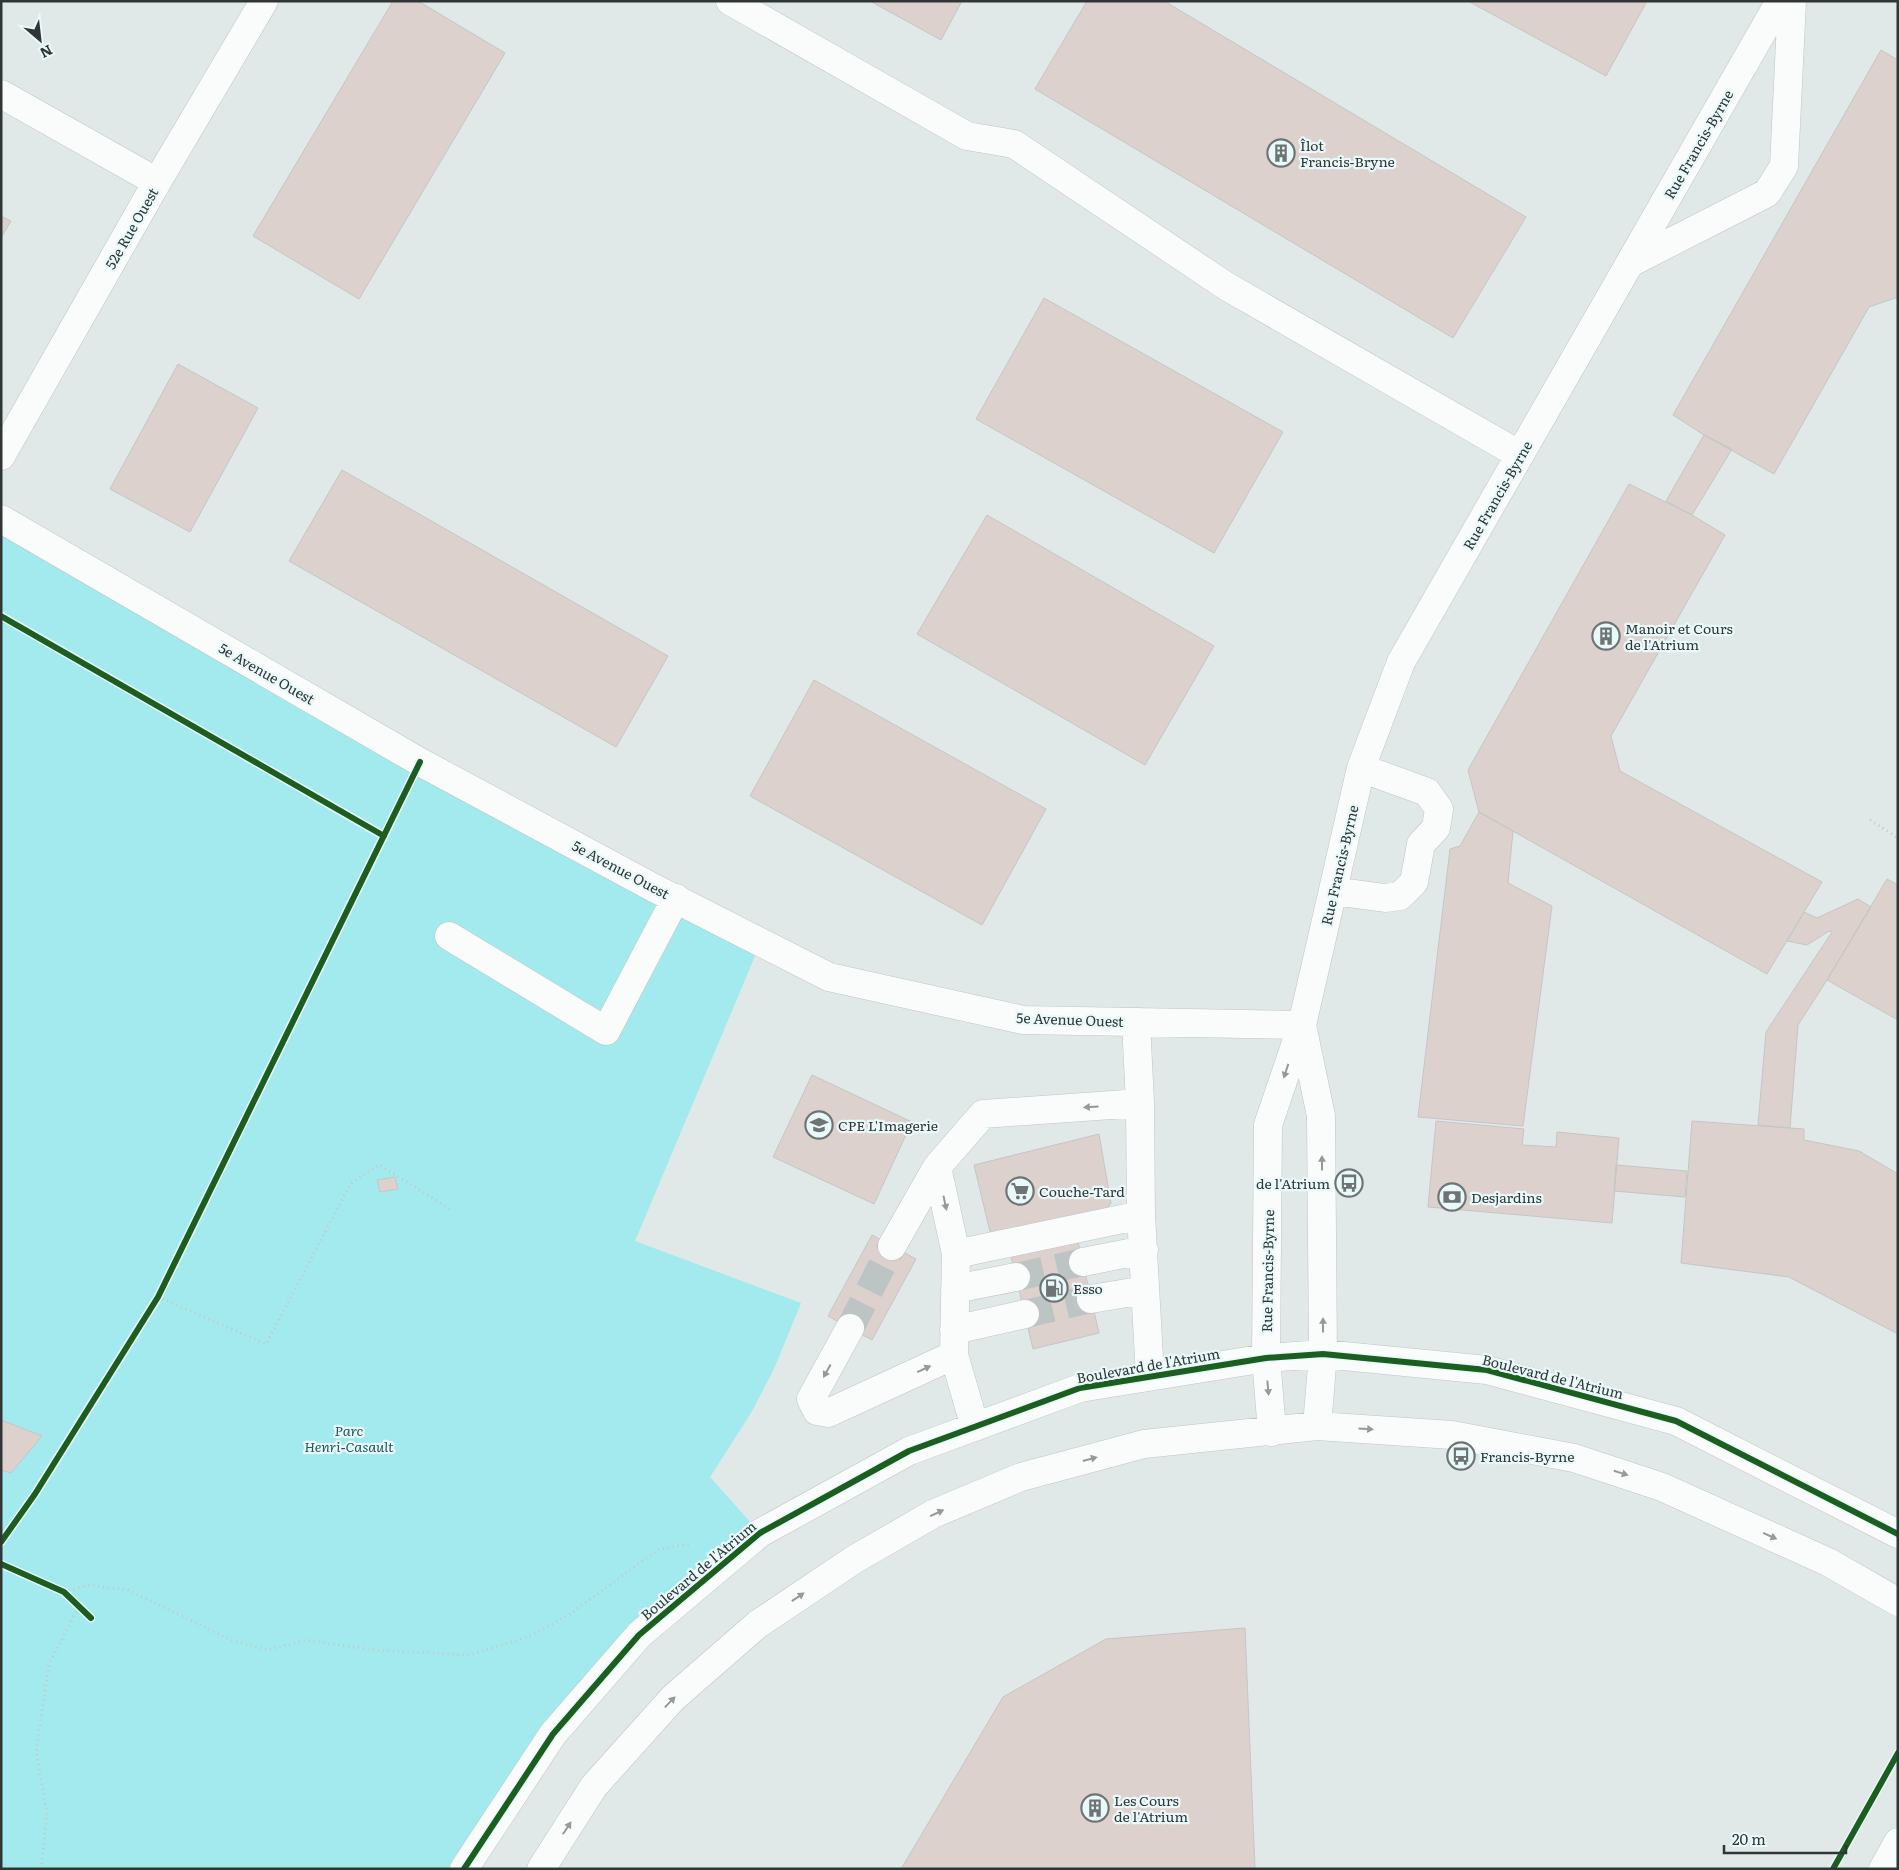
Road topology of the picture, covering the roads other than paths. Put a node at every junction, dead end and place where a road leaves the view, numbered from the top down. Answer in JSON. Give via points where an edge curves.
{"nodes":[{"id":1,"x":264,"y":1,"type":"edge"},
{"id":2,"x":730,"y":1,"type":"edge"},
{"id":3,"x":1780,"y":1,"type":"edge"},
{"id":4,"x":1792,"y":1,"type":"edge"},
{"id":5,"x":1,"y":94,"type":"edge"},
{"id":6,"x":157,"y":182,"type":"junction"},
{"id":7,"x":1630,"y":263,"type":"junction"},
{"id":8,"x":1520,"y":455,"type":"junction"},
{"id":9,"x":1,"y":456,"type":"edge"},
{"id":10,"x":1,"y":519,"type":"edge"},
{"id":11,"x":1362,"y":768,"type":"junction"},
{"id":12,"x":1333,"y":891,"type":"junction"},
{"id":13,"x":676,"y":898,"type":"junction"},
{"id":14,"x":448,"y":936,"type":"dead end"},
{"id":15,"x":1136,"y":1022,"type":"junction"},
{"id":16,"x":1302,"y":1025,"type":"junction"},
{"id":17,"x":1140,"y":1103,"type":"junction"},
{"id":18,"x":938,"y":1168,"type":"junction"},
{"id":19,"x":1141,"y":1215,"type":"junction"},
{"id":20,"x":892,"y":1246,"type":"tunnel mouth"},
{"id":21,"x":1144,"y":1250,"type":"junction"},
{"id":22,"x":956,"y":1254,"type":"junction"},
{"id":23,"x":1083,"y":1262,"type":"tunnel mouth"},
{"id":24,"x":1016,"y":1277,"type":"tunnel mouth"},
{"id":25,"x":955,"y":1290,"type":"junction"},
{"id":26,"x":1145,"y":1290,"type":"junction"},
{"id":27,"x":1091,"y":1299,"type":"tunnel mouth"},
{"id":28,"x":1025,"y":1314,"type":"tunnel mouth"},
{"id":29,"x":850,"y":1328,"type":"tunnel mouth"},
{"id":30,"x":954,"y":1342,"type":"junction"},
{"id":31,"x":1323,"y":1354,"type":"junction"},
{"id":32,"x":1266,"y":1358,"type":"junction"},
{"id":33,"x":1150,"y":1376,"type":"junction"},
{"id":34,"x":975,"y":1426,"type":"junction"},
{"id":35,"x":1317,"y":1426,"type":"junction"},
{"id":36,"x":1272,"y":1432,"type":"junction"},
{"id":37,"x":1898,"y":1534,"type":"edge"},
{"id":38,"x":1898,"y":1602,"type":"edge"},
{"id":39,"x":1898,"y":1842,"type":"edge"},
{"id":40,"x":464,"y":1869,"type":"edge"},
{"id":41,"x":541,"y":1869,"type":"edge"},
{"id":42,"x":1883,"y":1869,"type":"edge"}],
"edges":[{"from":1,"to":6,"type":"street","name":"52e Rue Ouest"},
{"from":2,"to":8,"type":"street","via":[[967,136],[1014,144],[1226,286]]},
{"from":3,"to":7,"type":"street","name":"Rue Francis-Byrne"},
{"from":4,"to":7,"type":"street","via":[[1784,166],[1767,193]]},
{"from":5,"to":6,"type":"street"},
{"from":6,"to":9,"type":"street","name":"52e Rue Ouest"},
{"from":7,"to":8,"type":"street","name":"Rue Francis-Byrne"},
{"from":8,"to":11,"type":"street","name":"Rue Francis-Byrne","via":[[1401,662]]},
{"from":10,"to":13,"type":"street","name":"5e Avenue Ouest","via":[[420,762]]},
{"from":11,"to":12,"type":"street","name":"Rue Francis-Byrne"},
{"from":11,"to":12,"type":"street","via":[[1427,792],[1439,809],[1436,828],[1421,844],[1414,882],[1400,896],[1385,898]]},
{"from":12,"to":16,"type":"street","name":"Rue Francis-Byrne"},
{"from":13,"to":14,"type":"street","via":[[606,1031]]},
{"from":13,"to":15,"type":"street","name":"5e Avenue Ouest","via":[[829,977],[1023,1020]]},
{"from":15,"to":16,"type":"street","name":"5e Avenue Ouest"},
{"from":15,"to":17,"type":"street"},
{"from":31,"to":16,"type":"street","name":"Rue Francis-Byrne","one_way":true,"via":[[1321,1116]]},
{"from":16,"to":32,"type":"street","name":"Rue Francis-Byrne","one_way":true,"via":[[1268,1125]]},
{"from":17,"to":18,"type":"street","one_way":true,"via":[[983,1114]]},
{"from":17,"to":19,"type":"street"},
{"from":18,"to":20,"type":"street"},
{"from":18,"to":22,"type":"street","one_way":true},
{"from":19,"to":21,"type":"street"},
{"from":19,"to":22,"type":"street"},
{"from":21,"to":23,"type":"street"},
{"from":21,"to":26,"type":"street"},
{"from":22,"to":25,"type":"street"},
{"from":24,"to":25,"type":"street"},
{"from":25,"to":30,"type":"street"},
{"from":26,"to":27,"type":"street"},
{"from":26,"to":33,"type":"street"},
{"from":28,"to":30,"type":"street"},
{"from":29,"to":30,"type":"street","one_way":true,"via":[[811,1399],[817,1411],[828,1413]]},
{"from":30,"to":34,"type":"street"},
{"from":31,"to":32,"type":"street","name":"Boulevard de l'Atrium"},
{"from":31,"to":35,"type":"street","name":"Rue Francis-Byrne"},
{"from":31,"to":37,"type":"street","name":"Boulevard de l'Atrium","via":[[1487,1370],[1676,1421]]},
{"from":32,"to":33,"type":"street","name":"Boulevard de l'Atrium"},
{"from":32,"to":36,"type":"street","name":"Rue Francis-Byrne","one_way":true},
{"from":33,"to":34,"type":"street","name":"Boulevard de l'Atrium","via":[[1080,1388]]},
{"from":34,"to":40,"type":"street","name":"Boulevard de l'Atrium","via":[[909,1451],[760,1533],[639,1635],[552,1734]]},
{"from":35,"to":36,"type":"street"},
{"from":35,"to":38,"type":"street","one_way":true,"via":[[1452,1435],[1574,1458],[1662,1487],[1828,1562]]},
{"from":41,"to":36,"type":"street","one_way":true,"via":[[594,1786],[673,1698],[758,1624],[855,1559],[933,1514],[1021,1477],[1144,1444]]},
{"from":39,"to":42,"type":"street"}]}
